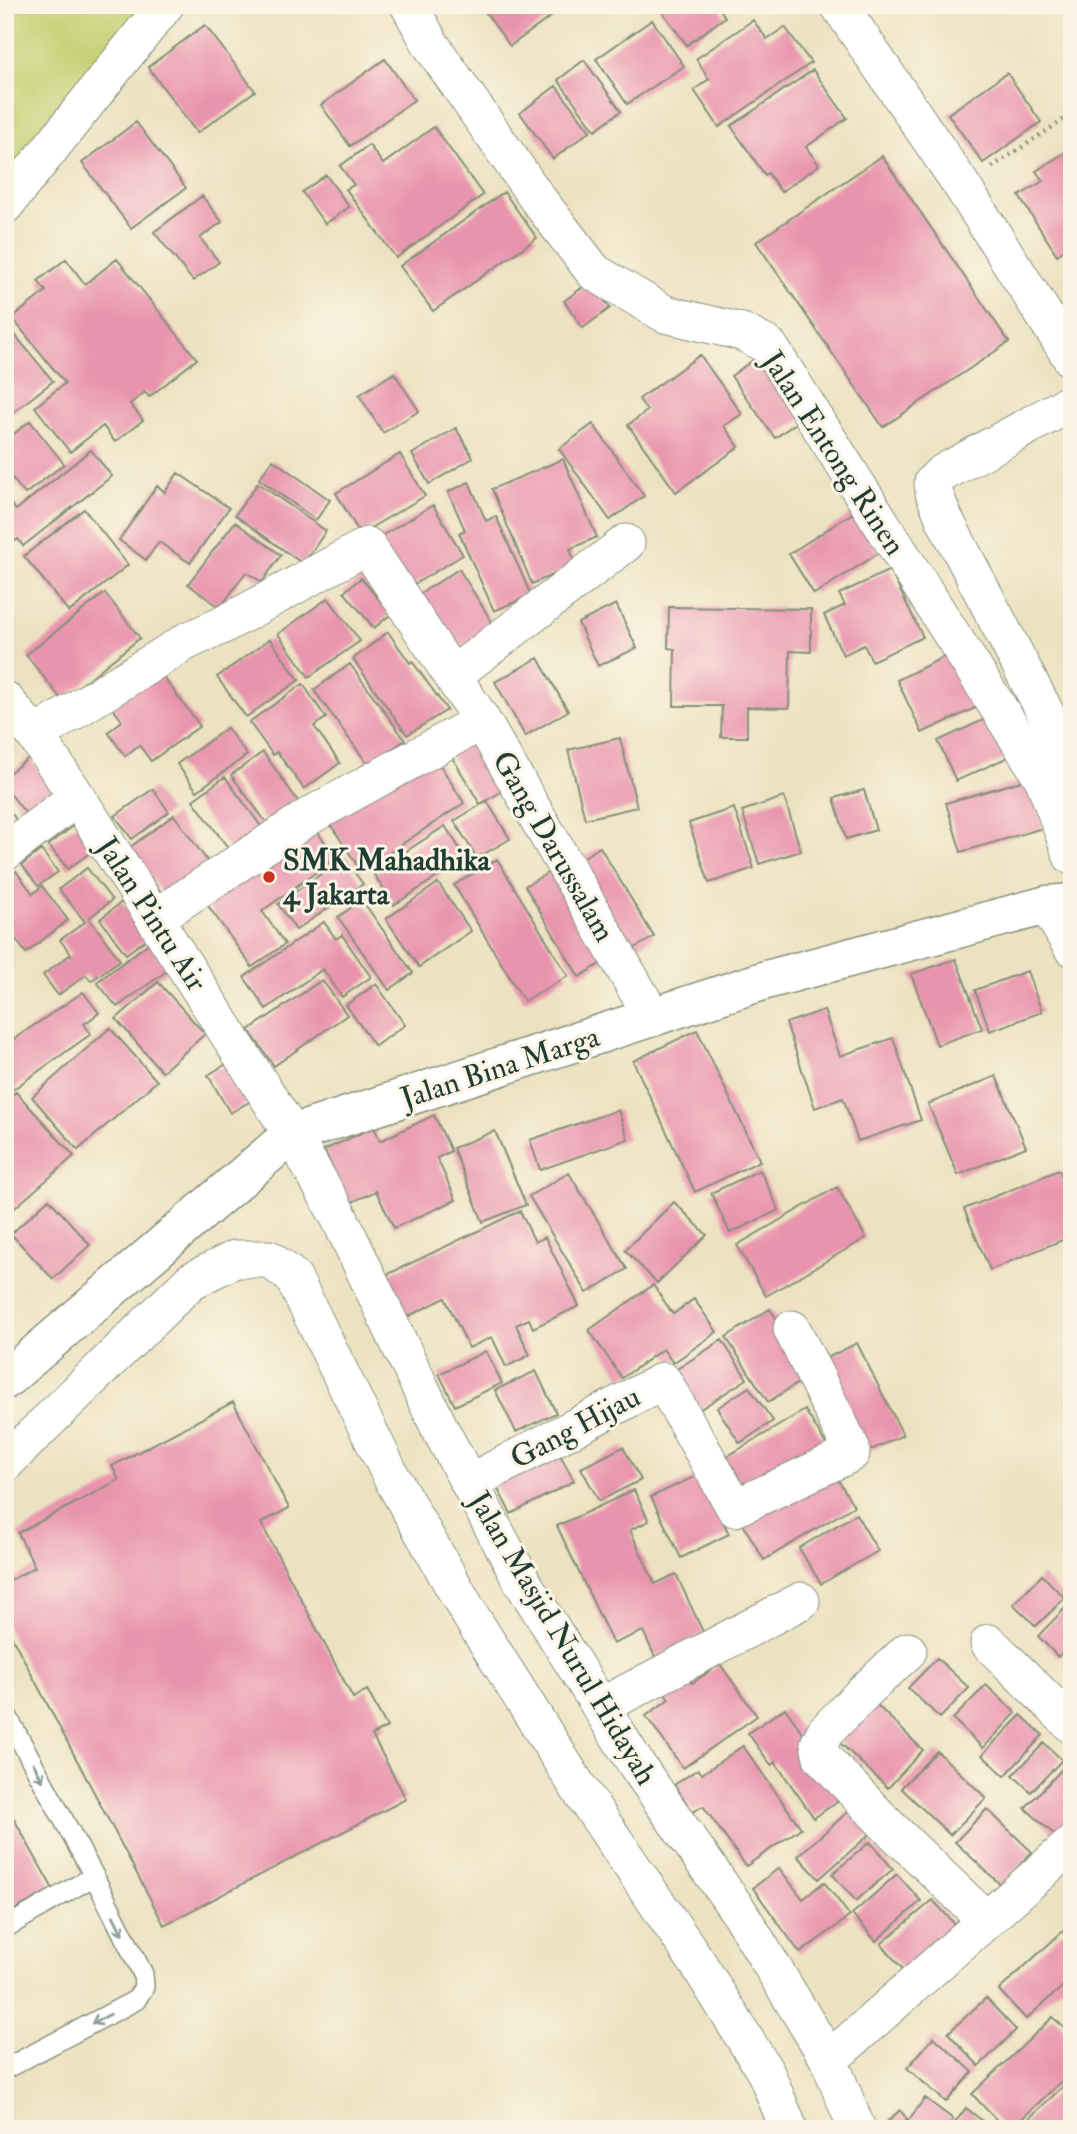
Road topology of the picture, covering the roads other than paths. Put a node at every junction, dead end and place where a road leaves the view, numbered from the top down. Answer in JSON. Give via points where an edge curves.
{"nodes":[{"id":1,"x":164,"y":5,"type":"edge"},
{"id":2,"x":409,"y":5,"type":"edge"},
{"id":3,"x":839,"y":5,"type":"edge"},
{"id":4,"x":5,"y":205,"type":"edge"},
{"id":5,"x":1072,"y":359,"type":"edge"},
{"id":6,"x":1072,"y":402,"type":"edge"},
{"id":7,"x":626,"y":543,"type":"dead end"},
{"id":8,"x":453,"y":675,"type":"junction"},
{"id":9,"x":5,"y":700,"type":"edge"},
{"id":10,"x":482,"y":721,"type":"junction"},
{"id":11,"x":35,"y":735,"type":"junction"},
{"id":12,"x":1044,"y":780,"type":"junction"},
{"id":13,"x":77,"y":797,"type":"junction"},
{"id":14,"x":5,"y":852,"type":"edge"},
{"id":15,"x":1072,"y":856,"type":"edge"},
{"id":16,"x":1059,"y":904,"type":"edge"},
{"id":17,"x":155,"y":918,"type":"junction"},
{"id":18,"x":1072,"y":947,"type":"edge"},
{"id":19,"x":653,"y":1018,"type":"junction"},
{"id":20,"x":292,"y":1134,"type":"junction"},
{"id":21,"x":792,"y":1329,"type":"dead end"},
{"id":22,"x":5,"y":1380,"type":"edge"},
{"id":23,"x":5,"y":1463,"type":"edge"},
{"id":24,"x":469,"y":1483,"type":"junction"},
{"id":25,"x":801,"y":1601,"type":"dead end"},
{"id":26,"x":989,"y":1643,"type":"dead end"},
{"id":27,"x":908,"y":1651,"type":"dead end"},
{"id":28,"x":600,"y":1707,"type":"junction"},
{"id":29,"x":5,"y":1712,"type":"edge"},
{"id":30,"x":1072,"y":1726,"type":"edge"},
{"id":31,"x":1072,"y":1844,"type":"edge"},
{"id":32,"x":94,"y":1876,"type":"junction"},
{"id":33,"x":986,"y":1920,"type":"junction"},
{"id":34,"x":5,"y":1928,"type":"edge"},
{"id":35,"x":829,"y":2060,"type":"junction"},
{"id":36,"x":5,"y":2068,"type":"edge"},
{"id":37,"x":789,"y":2129,"type":"edge"},
{"id":38,"x":858,"y":2129,"type":"edge"}],
"edges":[{"from":1,"to":4,"type":"street"},
{"from":2,"to":12,"type":"street","name":"Jalan Entong Rinen","via":[[431,45],[537,198],[594,271],[664,314],[742,332],[769,346]]},
{"from":3,"to":5,"type":"street"},
{"from":6,"to":12,"type":"street","name":"Jalan Entong Rinen","via":[[933,482],[944,518],[1060,741]]},
{"from":7,"to":8,"type":"street"},
{"from":8,"to":10,"type":"street","name":"Gang Darussalam"},
{"from":8,"to":11,"type":"street","name":"Gang Darussalam","via":[[367,546],[187,641]]},
{"from":9,"to":11,"type":"street","name":"Jalan Pintu Air"},
{"from":10,"to":17,"type":"street","via":[[308,817]]},
{"from":10,"to":19,"type":"street","name":"Gang Darussalam"},
{"from":11,"to":13,"type":"street","name":"Jalan Pintu Air"},
{"from":12,"to":15,"type":"street","name":"Jalan Entong Rinen"},
{"from":13,"to":14,"type":"street"},
{"from":13,"to":17,"type":"street","name":"Jalan Pintu Air"},
{"from":16,"to":18,"type":"street"},
{"from":16,"to":19,"type":"street","name":"Jalan Bina Marga","via":[[766,980]]},
{"from":17,"to":20,"type":"street","name":"Jalan Pintu Air"},
{"from":19,"to":20,"type":"street","name":"Jalan Bina Marga"},
{"from":20,"to":22,"type":"street","name":"Jalan Bina Marga"},
{"from":20,"to":24,"type":"street","name":"Jalan Masjid Nurul Hidayah","via":[[338,1215]]},
{"from":21,"to":24,"type":"street","name":"Gang Hijau","via":[[850,1453],[735,1508],[663,1381]]},
{"from":23,"to":37,"type":"street","via":[[191,1281],[235,1259],[268,1259],[293,1277],[392,1478],[470,1615],[578,1787],[699,1965],[766,2073]]},
{"from":24,"to":28,"type":"street","name":"Jalan Masjid Nurul Hidayah","via":[[522,1581]]},
{"from":25,"to":28,"type":"street"},
{"from":26,"to":30,"type":"street"},
{"from":27,"to":33,"type":"street","via":[[825,1732],[819,1744],[821,1757]]},
{"from":28,"to":35,"type":"street","name":"Jalan Masjid Nurul Hidayah","via":[[739,1912]]},
{"from":29,"to":32,"type":"lane","one_way":true},
{"from":31,"to":33,"type":"street"},
{"from":32,"to":34,"type":"lane"},
{"from":32,"to":36,"type":"lane","one_way":true,"via":[[142,1974],[144,1987],[136,2000]]},
{"from":33,"to":35,"type":"street"},
{"from":35,"to":38,"type":"street","name":"Jalan Masjid Nurul Hidayah"}]}
